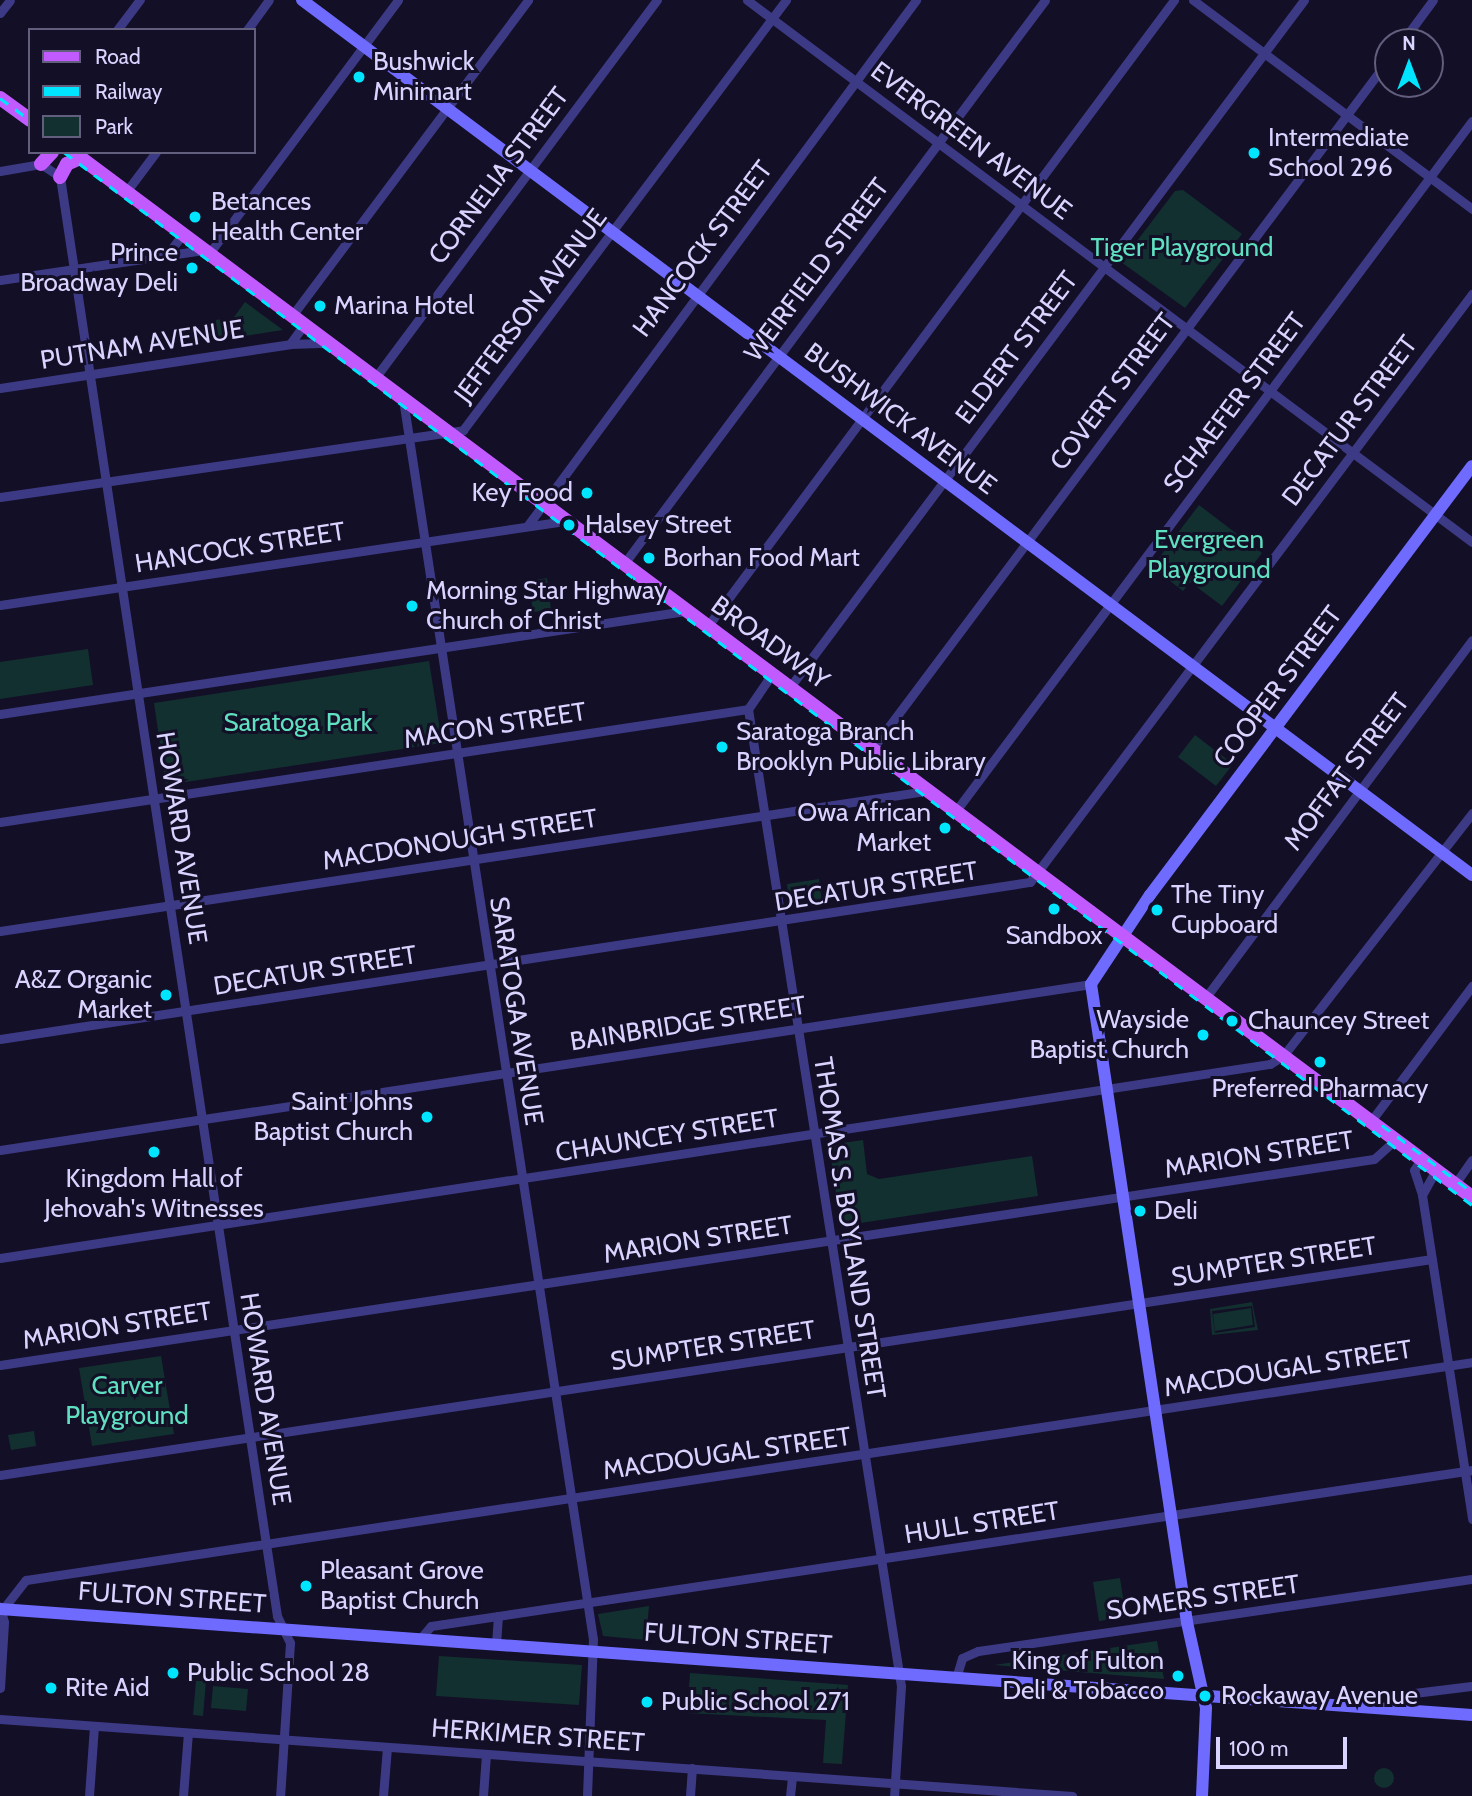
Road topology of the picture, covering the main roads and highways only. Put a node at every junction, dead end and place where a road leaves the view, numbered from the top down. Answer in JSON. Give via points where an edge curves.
{"nodes":[{"id":1,"x":302,"y":0,"type":"edge"},
{"id":2,"x":0,"y":98,"type":"edge"},
{"id":3,"x":28,"y":119,"type":"edge"},
{"id":4,"x":50,"y":154,"type":"edge"},
{"id":5,"x":76,"y":155,"type":"edge"},
{"id":6,"x":41,"y":164,"type":"road end"},
{"id":7,"x":60,"y":177,"type":"road end"},
{"id":8,"x":1472,"y":466,"type":"edge"},
{"id":9,"x":1276,"y":729,"type":"junction"},
{"id":10,"x":1472,"y":875,"type":"edge"},
{"id":11,"x":1122,"y":936,"type":"junction"},
{"id":12,"x":1472,"y":1197,"type":"edge"},
{"id":13,"x":1,"y":1608,"type":"edge"},
{"id":14,"x":1202,"y":1693,"type":"junction"},
{"id":15,"x":1472,"y":1715,"type":"edge"},
{"id":16,"x":1202,"y":1796,"type":"edge"}],
"edges":[{"from":1,"to":9,"type":"main road","name":"BUSHWICK AVENUE"},
{"from":2,"to":3,"type":"main road"},
{"from":4,"to":6,"type":"main road"},
{"from":5,"to":7,"type":"main road"},
{"from":5,"to":11,"type":"main road","name":"BROADWAY"},
{"from":8,"to":9,"type":"main road","name":"COOPER STREET"},
{"from":9,"to":10,"type":"main road","name":"BUSHWICK AVENUE"},
{"from":9,"to":11,"type":"main road","name":"COOPER STREET"},
{"from":11,"to":12,"type":"main road","name":"BROADWAY"},
{"from":11,"to":14,"type":"main road","via":[[1091,984],[1187,1622]]},
{"from":13,"to":14,"type":"main road","name":"FULTON STREET"},
{"from":14,"to":15,"type":"main road","name":"FULTON STREET"},
{"from":14,"to":16,"type":"main road","via":[[1207,1716]]}]}
